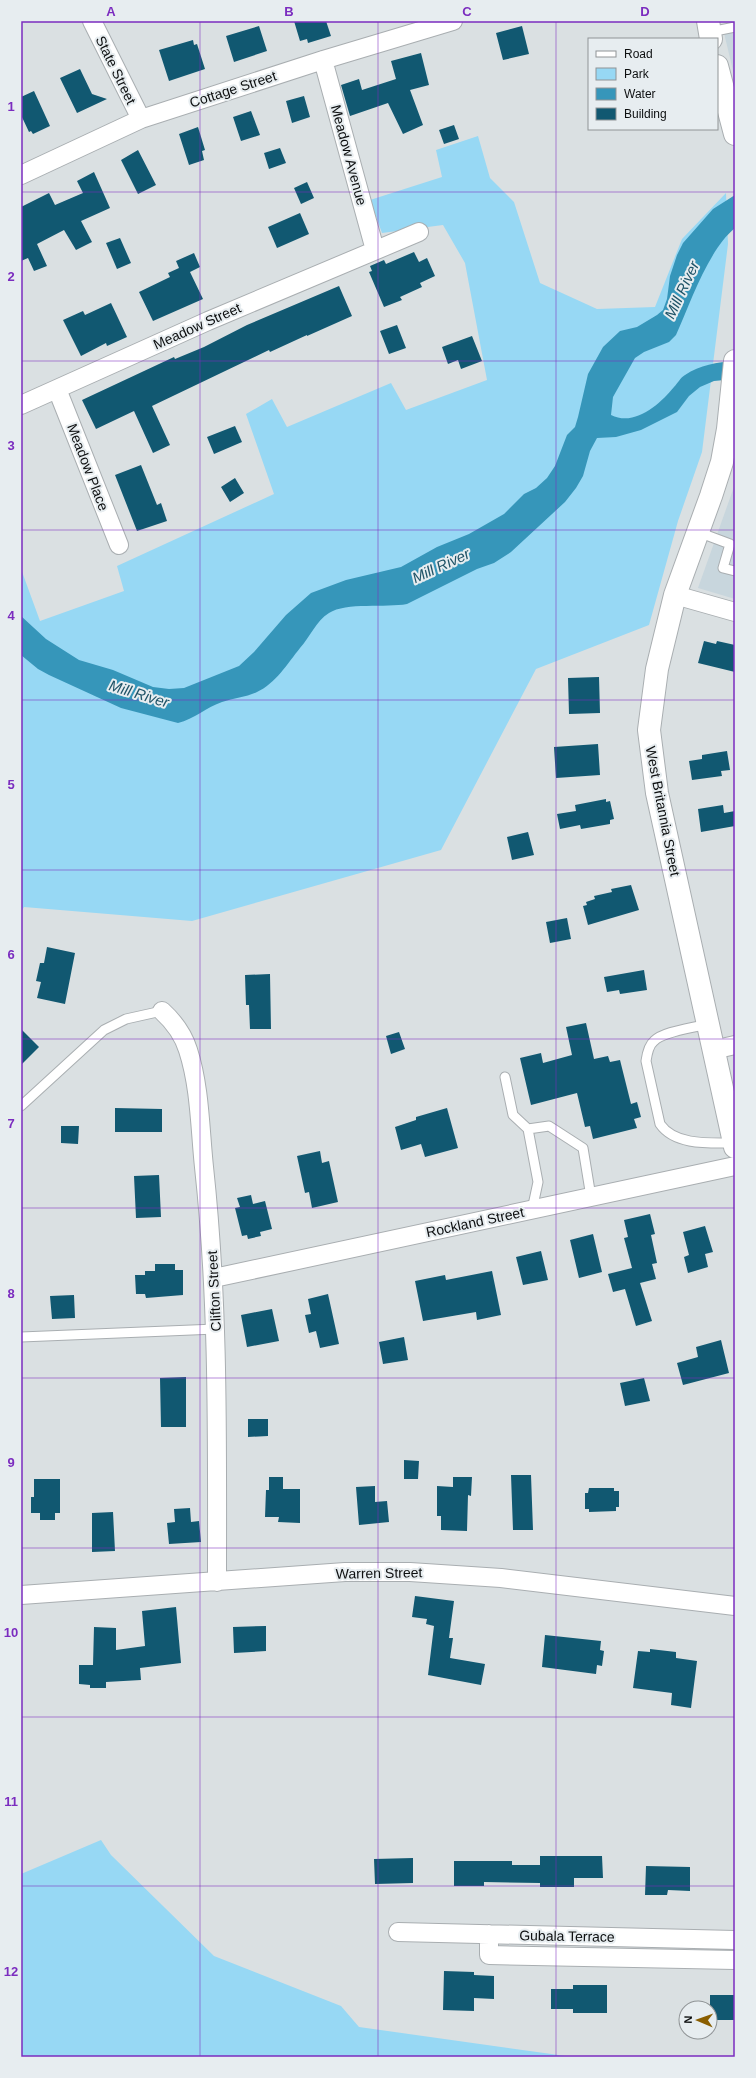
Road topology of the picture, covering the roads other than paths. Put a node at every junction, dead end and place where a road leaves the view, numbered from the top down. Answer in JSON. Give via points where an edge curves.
{"nodes":[{"id":1,"x":92,"y":21,"type":"edge"},
{"id":2,"x":453,"y":21,"type":"edge"},
{"id":3,"x":735,"y":27,"type":"edge"},
{"id":4,"x":709,"y":31,"type":"edge"},
{"id":5,"x":323,"y":60,"type":"junction"},
{"id":6,"x":718,"y":70,"type":"edge"},
{"id":7,"x":140,"y":119,"type":"junction"},
{"id":8,"x":735,"y":134,"type":"edge"},
{"id":9,"x":21,"y":175,"type":"edge"},
{"id":10,"x":419,"y":232,"type":"dead end"},
{"id":11,"x":375,"y":250,"type":"junction"},
{"id":12,"x":735,"y":361,"type":"edge"},
{"id":13,"x":57,"y":389,"type":"junction"},
{"id":14,"x":733,"y":396,"type":"edge"},
{"id":15,"x":21,"y":405,"type":"edge"},
{"id":16,"x":698,"y":532,"type":"junction"},
{"id":17,"x":732,"y":540,"type":"edge"},
{"id":18,"x":118,"y":545,"type":"dead end"},
{"id":19,"x":735,"y":571,"type":"edge"},
{"id":20,"x":675,"y":595,"type":"junction"},
{"id":21,"x":735,"y":612,"type":"edge"},
{"id":22,"x":162,"y":1011,"type":"joint"},
{"id":23,"x":707,"y":1024,"type":"junction"},
{"id":24,"x":735,"y":1045,"type":"edge"},
{"id":25,"x":713,"y":1050,"type":"junction"},
{"id":26,"x":505,"y":1077,"type":"dead end"},
{"id":27,"x":21,"y":1106,"type":"edge"},
{"id":28,"x":528,"y":1129,"type":"junction"},
{"id":29,"x":735,"y":1145,"type":"edge"},
{"id":30,"x":735,"y":1166,"type":"edge"},
{"id":31,"x":591,"y":1197,"type":"junction"},
{"id":32,"x":532,"y":1210,"type":"junction"},
{"id":33,"x":214,"y":1278,"type":"junction"},
{"id":34,"x":216,"y":1329,"type":"junction"},
{"id":35,"x":21,"y":1337,"type":"edge"},
{"id":36,"x":217,"y":1582,"type":"junction"},
{"id":37,"x":21,"y":1595,"type":"edge"},
{"id":38,"x":735,"y":1606,"type":"edge"},
{"id":39,"x":398,"y":1932,"type":"dead end"},
{"id":40,"x":489,"y":1934,"type":"junction"},
{"id":41,"x":735,"y":1940,"type":"edge"},
{"id":42,"x":735,"y":1960,"type":"edge"}],
"edges":[{"from":1,"to":7,"type":"street","name":"State Street"},
{"from":2,"to":5,"type":"street","name":"Cottage Street"},
{"from":3,"to":4,"type":"lane"},
{"from":5,"to":7,"type":"street","name":"Cottage Street"},
{"from":5,"to":11,"type":"street","name":"Meadow Avenue"},
{"from":6,"to":8,"type":"street"},
{"from":7,"to":9,"type":"street","name":"Cottage Street"},
{"from":10,"to":11,"type":"street","name":"Meadow Street"},
{"from":11,"to":13,"type":"street","name":"Meadow Street"},
{"from":12,"to":14,"type":"street","name":"West Britannia Street"},
{"from":13,"to":15,"type":"street","name":"Meadow Street"},
{"from":13,"to":18,"type":"street","name":"Meadow Place"},
{"from":14,"to":16,"type":"street","name":"West Britannia Street","via":[[722,462]]},
{"from":16,"to":17,"type":"lane"},
{"from":16,"to":20,"type":"street","name":"West Britannia Street"},
{"from":17,"to":19,"type":"lane","via":[[723,568]]},
{"from":20,"to":21,"type":"street"},
{"from":20,"to":23,"type":"street","name":"West Britannia Street","via":[[653,689],[649,730],[650,751]]},
{"from":22,"to":27,"type":"lane","via":[[126,1019],[104,1030]]},
{"from":22,"to":33,"type":"street","name":"Clifton Street","via":[[178,1028],[192,1063]]},
{"from":23,"to":25,"type":"street","name":"West Britannia Street"},
{"from":23,"to":29,"type":"lane","via":[[666,1035],[654,1041],[648,1051],[646,1061],[658,1117],[665,1131],[677,1136],[701,1142]]},
{"from":24,"to":25,"type":"street"},
{"from":25,"to":29,"type":"street","name":"West Britannia Street"},
{"from":26,"to":28,"type":"lane","via":[[513,1114]]},
{"from":28,"to":31,"type":"lane","via":[[549,1126],[583,1148]]},
{"from":28,"to":32,"type":"lane","via":[[538,1182]]},
{"from":30,"to":31,"type":"street","name":"Rockland Street"},
{"from":31,"to":32,"type":"street","name":"Rockland Street"},
{"from":32,"to":33,"type":"street","name":"Rockland Street"},
{"from":33,"to":34,"type":"street","name":"Clifton Street"},
{"from":34,"to":35,"type":"lane"},
{"from":34,"to":36,"type":"street","name":"Clifton Street"},
{"from":36,"to":37,"type":"street","name":"Warren Street"},
{"from":36,"to":38,"type":"street","name":"Warren Street","via":[[345,1572],[424,1572],[501,1578]]},
{"from":39,"to":40,"type":"street","name":"Gubala Terrace"},
{"from":40,"to":41,"type":"street","name":"Gubala Terrace"},
{"from":40,"to":42,"type":"street","via":[[489,1955]]}]}
